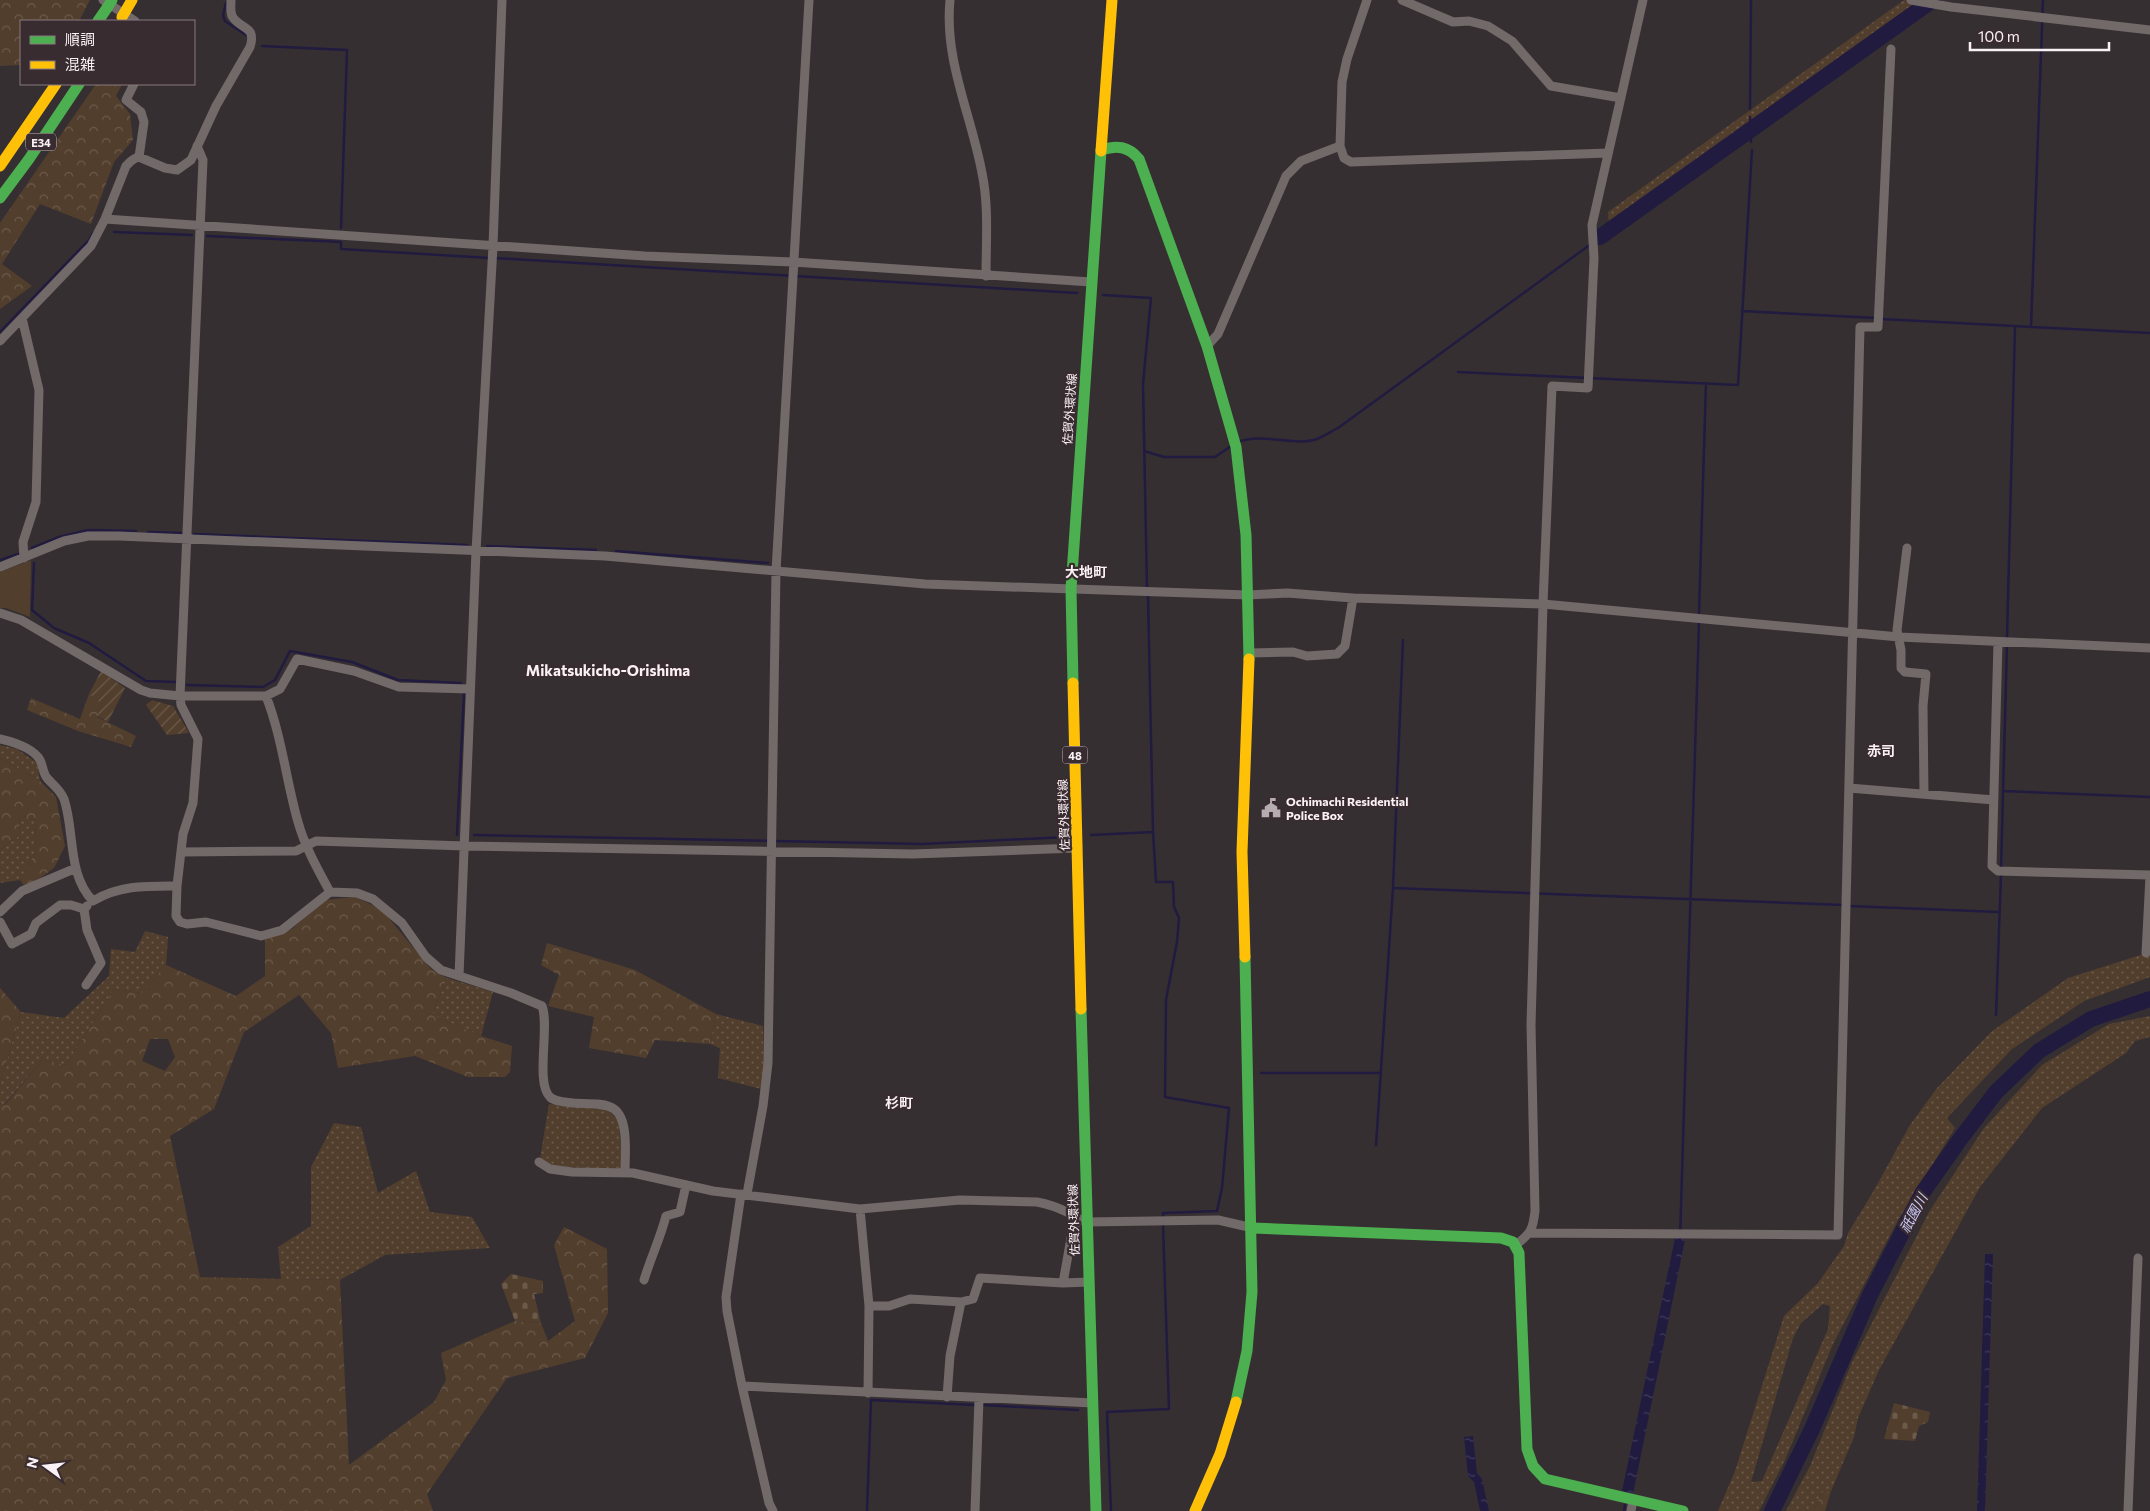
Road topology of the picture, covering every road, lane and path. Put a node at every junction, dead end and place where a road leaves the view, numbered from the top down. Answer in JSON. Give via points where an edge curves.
{"nodes":[{"id":1,"x":132,"y":0,"type":"edge"},
{"id":2,"x":231,"y":0,"type":"edge"},
{"id":3,"x":502,"y":0,"type":"edge"},
{"id":4,"x":809,"y":0,"type":"edge"},
{"id":5,"x":950,"y":0,"type":"edge"},
{"id":6,"x":1112,"y":0,"type":"edge"},
{"id":7,"x":1367,"y":0,"type":"edge"},
{"id":8,"x":1402,"y":0,"type":"edge"},
{"id":9,"x":1643,"y":0,"type":"edge"},
{"id":10,"x":1911,"y":0,"type":"edge"},
{"id":11,"x":107,"y":3,"type":"edge"},
{"id":12,"x":121,"y":19,"type":"edge"},
{"id":13,"x":98,"y":20,"type":"edge"},
{"id":14,"x":133,"y":20,"type":"edge"},
{"id":15,"x":2150,"y":30,"type":"edge"},
{"id":16,"x":1891,"y":49,"type":"dead end"},
{"id":17,"x":55,"y":85,"type":"edge"},
{"id":18,"x":78,"y":85,"type":"edge"},
{"id":19,"x":134,"y":85,"type":"edge"},
{"id":20,"x":1621,"y":98,"type":"junction"},
{"id":21,"x":197,"y":146,"type":"junction"},
{"id":22,"x":1340,"y":146,"type":"junction"},
{"id":23,"x":1101,"y":150,"type":"junction"},
{"id":24,"x":1608,"y":153,"type":"junction"},
{"id":25,"x":139,"y":158,"type":"junction"},
{"id":26,"x":0,"y":166,"type":"edge"},
{"id":27,"x":0,"y":198,"type":"edge"},
{"id":28,"x":105,"y":220,"type":"junction"},
{"id":29,"x":200,"y":227,"type":"junction"},
{"id":30,"x":493,"y":246,"type":"junction"},
{"id":31,"x":793,"y":262,"type":"junction"},
{"id":32,"x":986,"y":276,"type":"junction"},
{"id":33,"x":1091,"y":282,"type":"junction"},
{"id":34,"x":22,"y":318,"type":"junction"},
{"id":35,"x":0,"y":341,"type":"edge"},
{"id":36,"x":1207,"y":346,"type":"junction"},
{"id":37,"x":186,"y":538,"type":"junction"},
{"id":38,"x":1907,"y":548,"type":"dead end"},
{"id":39,"x":476,"y":552,"type":"junction"},
{"id":40,"x":24,"y":558,"type":"junction"},
{"id":41,"x":0,"y":567,"type":"edge"},
{"id":42,"x":776,"y":571,"type":"junction"},
{"id":43,"x":1071,"y":589,"type":"junction"},
{"id":44,"x":1248,"y":595,"type":"junction"},
{"id":45,"x":1353,"y":598,"type":"junction"},
{"id":46,"x":1543,"y":604,"type":"junction"},
{"id":47,"x":0,"y":613,"type":"edge"},
{"id":48,"x":1852,"y":633,"type":"junction"},
{"id":49,"x":1899,"y":637,"type":"junction"},
{"id":50,"x":2004,"y":642,"type":"junction"},
{"id":51,"x":2150,"y":648,"type":"edge"},
{"id":52,"x":1249,"y":653,"type":"junction"},
{"id":53,"x":470,"y":689,"type":"junction"},
{"id":54,"x":180,"y":696,"type":"junction"},
{"id":55,"x":266,"y":696,"type":"junction"},
{"id":56,"x":0,"y":738,"type":"edge"},
{"id":57,"x":1849,"y":788,"type":"junction"},
{"id":58,"x":1924,"y":794,"type":"junction"},
{"id":59,"x":1994,"y":800,"type":"junction"},
{"id":60,"x":307,"y":845,"type":"junction"},
{"id":61,"x":465,"y":846,"type":"junction"},
{"id":62,"x":1078,"y":848,"type":"junction"},
{"id":63,"x":772,"y":851,"type":"junction"},
{"id":64,"x":181,"y":852,"type":"junction"},
{"id":65,"x":76,"y":868,"type":"junction"},
{"id":66,"x":2150,"y":876,"type":"edge"},
{"id":67,"x":177,"y":886,"type":"junction"},
{"id":68,"x":330,"y":892,"type":"junction"},
{"id":69,"x":93,"y":901,"type":"junction"},
{"id":70,"x":84,"y":909,"type":"junction"},
{"id":71,"x":0,"y":912,"type":"edge"},
{"id":72,"x":0,"y":922,"type":"edge"},
{"id":73,"x":2146,"y":953,"type":"dead end"},
{"id":74,"x":459,"y":976,"type":"junction"},
{"id":75,"x":86,"y":985,"type":"dead end"},
{"id":76,"x":539,"y":1162,"type":"dead end"},
{"id":77,"x":625,"y":1172,"type":"junction"},
{"id":78,"x":686,"y":1186,"type":"junction"},
{"id":79,"x":744,"y":1194,"type":"junction"},
{"id":80,"x":860,"y":1209,"type":"junction"},
{"id":81,"x":1083,"y":1221,"type":"junction"},
{"id":82,"x":1253,"y":1228,"type":"junction"},
{"id":83,"x":1530,"y":1233,"type":"junction"},
{"id":84,"x":1517,"y":1244,"type":"junction"},
{"id":85,"x":2138,"y":1258,"type":"dead end"},
{"id":86,"x":644,"y":1280,"type":"dead end"},
{"id":87,"x":1089,"y":1282,"type":"junction"},
{"id":88,"x":1063,"y":1283,"type":"junction"},
{"id":89,"x":961,"y":1302,"type":"junction"},
{"id":90,"x":869,"y":1306,"type":"junction"},
{"id":91,"x":742,"y":1386,"type":"junction"},
{"id":92,"x":868,"y":1393,"type":"junction"},
{"id":93,"x":947,"y":1397,"type":"junction"},
{"id":94,"x":979,"y":1398,"type":"junction"},
{"id":95,"x":1093,"y":1403,"type":"junction"},
{"id":96,"x":1632,"y":1506,"type":"edge"},
{"id":97,"x":773,"y":1511,"type":"edge"},
{"id":98,"x":975,"y":1511,"type":"edge"},
{"id":99,"x":1096,"y":1511,"type":"edge"},
{"id":100,"x":1194,"y":1511,"type":"edge"},
{"id":101,"x":1683,"y":1511,"type":"edge"},
{"id":102,"x":2128,"y":1511,"type":"edge"}],
"edges":[{"from":1,"to":12,"type":"main road","bridge":true},
{"from":2,"to":21,"type":"street","via":[[233,17],[251,32],[253,38]]},
{"from":3,"to":30,"type":"street"},
{"from":4,"to":31,"type":"street"},
{"from":5,"to":32,"type":"street","via":[[949,42],[973,131],[985,194]]},
{"from":6,"to":23,"type":"main road","name":"佐賀外環状線","number":"48"},
{"from":7,"to":22,"type":"street","via":[[1342,82]]},
{"from":8,"to":20,"type":"street","via":[[1453,22],[1470,21],[1488,26],[1512,41],[1551,86]]},
{"from":9,"to":20,"type":"street"},
{"from":10,"to":15,"type":"street"},
{"from":11,"to":13,"type":"main road"},
{"from":11,"to":14,"type":"street"},
{"from":16,"to":48,"type":"street","via":[[1878,327],[1860,326]]},
{"from":17,"to":26,"type":"main road","number":"E34"},
{"from":18,"to":27,"type":"main road","number":"E34"},
{"from":19,"to":25,"type":"street","via":[[126,100],[141,112],[144,122]]},
{"from":20,"to":24,"type":"street"},
{"from":21,"to":25,"type":"street","via":[[191,160],[177,170]]},
{"from":21,"to":29,"type":"street","via":[[203,160]]},
{"from":22,"to":24,"type":"street","via":[[1344,158],[1351,162]]},
{"from":22,"to":36,"type":"street","via":[[1301,161],[1286,176],[1218,334]]},
{"from":23,"to":33,"type":"main road","name":"佐賀外環状線","number":"48"},
{"from":23,"to":36,"type":"main road","via":[[1112,146],[1127,147],[1139,159]]},
{"from":24,"to":46,"type":"street","via":[[1592,225],[1594,258],[1588,388],[1552,386]]},
{"from":25,"to":28,"type":"street","via":[[126,166]]},
{"from":28,"to":29,"type":"street"},
{"from":28,"to":34,"type":"street","via":[[91,246]]},
{"from":29,"to":30,"type":"street"},
{"from":29,"to":37,"type":"street"},
{"from":30,"to":31,"type":"street"},
{"from":30,"to":39,"type":"street"},
{"from":31,"to":32,"type":"street"},
{"from":31,"to":42,"type":"street"},
{"from":32,"to":33,"type":"street"},
{"from":33,"to":43,"type":"main road","name":"佐賀外環状線","number":"48"},
{"from":34,"to":35,"type":"street"},
{"from":34,"to":40,"type":"street","via":[[39,390],[36,502],[23,542]]},
{"from":36,"to":44,"type":"main road","via":[[1235,443],[1243,499]]},
{"from":37,"to":39,"type":"street"},
{"from":37,"to":40,"type":"street","via":[[88,536],[64,541]]},
{"from":37,"to":54,"type":"street"},
{"from":38,"to":49,"type":"street","via":[[1897,630]]},
{"from":39,"to":42,"type":"street","via":[[605,556]]},
{"from":39,"to":53,"type":"street"},
{"from":40,"to":41,"type":"street"},
{"from":42,"to":43,"type":"street","via":[[925,584]]},
{"from":42,"to":63,"type":"street"},
{"from":43,"to":44,"type":"street"},
{"from":43,"to":62,"type":"main road","name":"佐賀外環状線","number":"48"},
{"from":44,"to":45,"type":"street","via":[[1287,593]]},
{"from":44,"to":52,"type":"main road"},
{"from":45,"to":46,"type":"street"},
{"from":45,"to":52,"type":"street","via":[[1345,646],[1337,654]]},
{"from":46,"to":48,"type":"street"},
{"from":46,"to":83,"type":"street","via":[[1531,1025],[1535,1211]]},
{"from":47,"to":54,"type":"street","via":[[20,620],[141,690]]},
{"from":48,"to":49,"type":"street"},
{"from":48,"to":57,"type":"street"},
{"from":49,"to":50,"type":"street"},
{"from":49,"to":58,"type":"street","via":[[1901,668],[1905,672],[1926,674],[1922,706]]},
{"from":50,"to":51,"type":"street"},
{"from":50,"to":59,"type":"street"},
{"from":52,"to":82,"type":"main road","via":[[1242,852]]},
{"from":53,"to":55,"type":"street","via":[[400,687],[354,671],[297,659],[280,689]]},
{"from":53,"to":61,"type":"street"},
{"from":54,"to":55,"type":"street"},
{"from":54,"to":64,"type":"street","via":[[181,705],[198,739],[193,803]]},
{"from":55,"to":60,"type":"street","via":[[275,720],[298,824]]},
{"from":56,"to":65,"type":"street","via":[[36,754],[47,778],[59,790],[67,814]]},
{"from":57,"to":58,"type":"street"},
{"from":57,"to":83,"type":"street","via":[[1838,1235]]},
{"from":58,"to":59,"type":"street"},
{"from":59,"to":66,"type":"street","via":[[1992,866],[2002,871]]},
{"from":60,"to":61,"type":"street","via":[[316,842]]},
{"from":60,"to":64,"type":"street","via":[[296,852]]},
{"from":60,"to":68,"type":"street"},
{"from":61,"to":63,"type":"street"},
{"from":61,"to":74,"type":"street"},
{"from":62,"to":63,"type":"street","via":[[913,854]]},
{"from":62,"to":81,"type":"main road","name":"佐賀外環状線","number":"48"},
{"from":63,"to":79,"type":"street","via":[[768,1063],[763,1106]]},
{"from":64,"to":67,"type":"street"},
{"from":65,"to":69,"type":"street"},
{"from":65,"to":71,"type":"street","via":[[22,891]]},
{"from":66,"to":73,"type":"street"},
{"from":67,"to":68,"type":"street","via":[[175,909],[180,922],[206,922],[260,936],[282,930]]},
{"from":67,"to":69,"type":"street","via":[[123,888]]},
{"from":68,"to":74,"type":"street","via":[[357,893],[373,899],[402,923],[426,957],[441,970]]},
{"from":69,"to":70,"type":"street"},
{"from":70,"to":72,"type":"street","via":[[60,905],[36,923],[31,934],[12,944]]},
{"from":70,"to":75,"type":"street","via":[[87,930],[101,963]]},
{"from":74,"to":77,"type":"street","via":[[542,1006],[545,1014],[546,1089],[551,1098],[559,1101],[605,1106],[621,1116]]},
{"from":76,"to":77,"type":"street","via":[[550,1169],[572,1172]]},
{"from":77,"to":78,"type":"street"},
{"from":78,"to":79,"type":"street"},
{"from":78,"to":86,"type":"street","via":[[680,1212],[666,1216]]},
{"from":79,"to":80,"type":"street"},
{"from":79,"to":91,"type":"street","via":[[726,1297]]},
{"from":80,"to":81,"type":"street","via":[[960,1200],[1037,1202]]},
{"from":80,"to":90,"type":"street"},
{"from":81,"to":82,"type":"street","via":[[1218,1220]]},
{"from":81,"to":87,"type":"main road","name":"佐賀外環状線","number":"48"},
{"from":81,"to":88,"type":"street","via":[[1073,1227]]},
{"from":82,"to":84,"type":"main road","via":[[1501,1238]]},
{"from":82,"to":100,"type":"main road","via":[[1247,1351],[1220,1454]]},
{"from":83,"to":84,"type":"street"},
{"from":84,"to":96,"type":"main road","via":[[1530,1463],[1545,1479]]},
{"from":85,"to":102,"type":"street"},
{"from":87,"to":88,"type":"street"},
{"from":87,"to":95,"type":"main road","name":"佐賀外環状線","number":"48"},
{"from":88,"to":89,"type":"street","via":[[980,1278],[973,1300]]},
{"from":89,"to":90,"type":"street","via":[[910,1299],[889,1306]]},
{"from":89,"to":93,"type":"street","via":[[950,1356]]},
{"from":90,"to":92,"type":"street"},
{"from":91,"to":92,"type":"street"},
{"from":91,"to":97,"type":"street"},
{"from":92,"to":93,"type":"street"},
{"from":93,"to":94,"type":"street"},
{"from":94,"to":95,"type":"street"},
{"from":94,"to":98,"type":"street"},
{"from":95,"to":99,"type":"main road","name":"佐賀外環状線","number":"48"},
{"from":96,"to":101,"type":"main road"}]}
